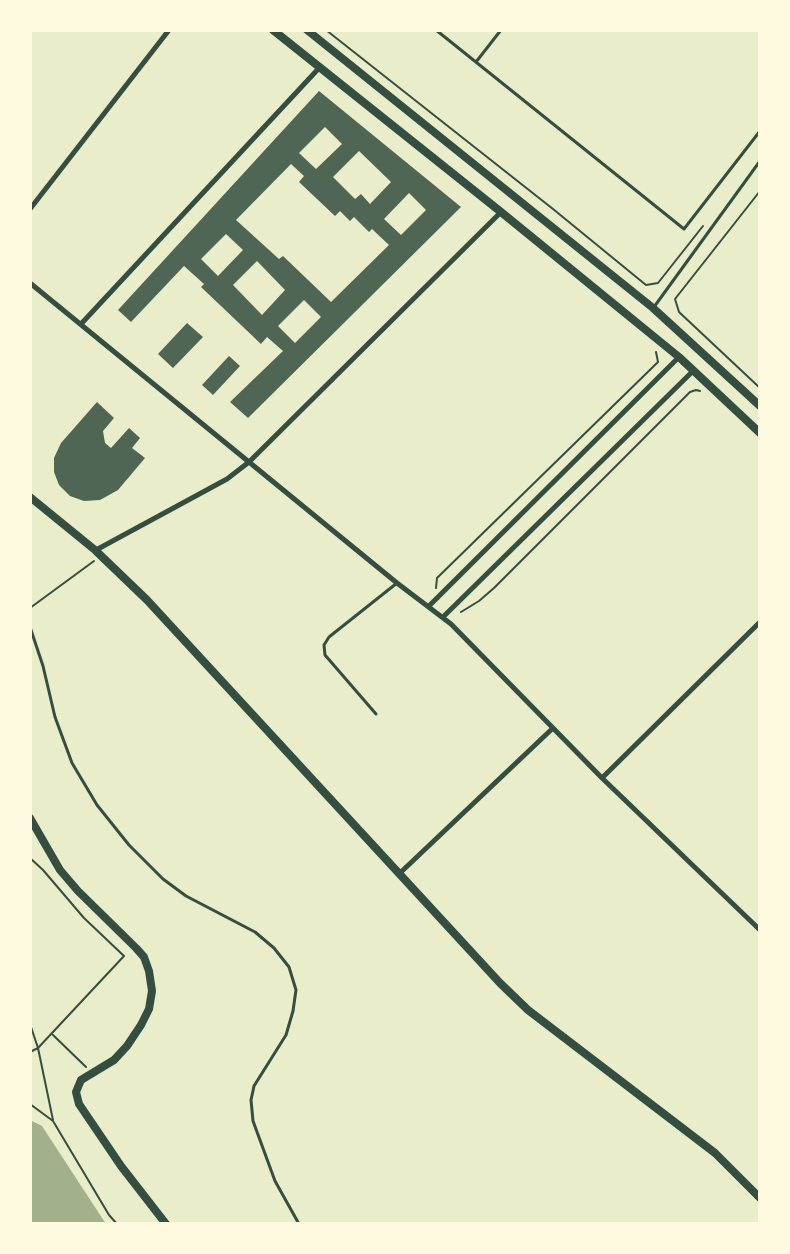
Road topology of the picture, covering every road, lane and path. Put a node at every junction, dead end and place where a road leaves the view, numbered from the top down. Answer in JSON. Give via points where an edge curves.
{"nodes":[{"id":1,"x":169,"y":30,"type":"edge"},
{"id":2,"x":273,"y":30,"type":"edge"},
{"id":3,"x":307,"y":30,"type":"edge"},
{"id":4,"x":326,"y":30,"type":"edge"},
{"id":5,"x":436,"y":30,"type":"edge"},
{"id":6,"x":501,"y":30,"type":"edge"},
{"id":7,"x":476,"y":62,"type":"junction"},
{"id":8,"x":320,"y":67,"type":"junction"},
{"id":9,"x":760,"y":131,"type":"edge"},
{"id":10,"x":760,"y":161,"type":"edge"},
{"id":11,"x":760,"y":191,"type":"edge"},
{"id":12,"x":30,"y":209,"type":"edge"},
{"id":13,"x":501,"y":212,"type":"junction"},
{"id":14,"x":704,"y":224,"type":"dead end"},
{"id":15,"x":30,"y":283,"type":"edge"},
{"id":16,"x":653,"y":308,"type":"junction"},
{"id":17,"x":81,"y":324,"type":"junction"},
{"id":18,"x":655,"y":349,"type":"dead end"},
{"id":19,"x":679,"y":357,"type":"junction"},
{"id":20,"x":694,"y":370,"type":"junction"},
{"id":21,"x":760,"y":388,"type":"edge"},
{"id":22,"x":703,"y":393,"type":"dead end"},
{"id":23,"x":760,"y":406,"type":"edge"},
{"id":24,"x":760,"y":433,"type":"edge"},
{"id":25,"x":249,"y":462,"type":"junction"},
{"id":26,"x":30,"y":497,"type":"edge"},
{"id":27,"x":98,"y":553,"type":"junction"},
{"id":28,"x":397,"y":583,"type":"junction"},
{"id":29,"x":435,"y":588,"type":"dead end"},
{"id":30,"x":429,"y":606,"type":"junction"},
{"id":31,"x":30,"y":608,"type":"edge"},
{"id":32,"x":461,"y":612,"type":"dead end"},
{"id":33,"x":443,"y":617,"type":"junction"},
{"id":34,"x":760,"y":622,"type":"edge"},
{"id":35,"x":30,"y":627,"type":"edge"},
{"id":36,"x":376,"y":714,"type":"dead end"},
{"id":37,"x":553,"y":728,"type":"junction"},
{"id":38,"x":602,"y":778,"type":"junction"},
{"id":39,"x":30,"y":818,"type":"edge"},
{"id":40,"x":30,"y":858,"type":"edge"},
{"id":41,"x":399,"y":874,"type":"junction"},
{"id":42,"x":760,"y":930,"type":"edge"},
{"id":43,"x":30,"y":1024,"type":"edge"},
{"id":44,"x":51,"y":1033,"type":"junction"},
{"id":45,"x":38,"y":1048,"type":"junction"},
{"id":46,"x":30,"y":1052,"type":"edge"},
{"id":47,"x":92,"y":1073,"type":"junction"},
{"id":48,"x":30,"y":1104,"type":"edge"},
{"id":49,"x":53,"y":1121,"type":"junction"},
{"id":50,"x":760,"y":1198,"type":"edge"},
{"id":51,"x":117,"y":1224,"type":"edge"},
{"id":52,"x":166,"y":1224,"type":"edge"},
{"id":53,"x":299,"y":1224,"type":"edge"}],
"edges":[{"from":1,"to":12,"type":"street"},
{"from":2,"to":8,"type":"main road"},
{"from":3,"to":16,"type":"main road"},
{"from":4,"to":14,"type":"path","via":[[646,285],[658,283]]},
{"from":5,"to":7,"type":"lane"},
{"from":6,"to":7,"type":"lane"},
{"from":7,"to":9,"type":"lane","via":[[684,229]]},
{"from":8,"to":13,"type":"main road"},
{"from":8,"to":17,"type":"street"},
{"from":10,"to":16,"type":"lane"},
{"from":11,"to":21,"type":"path","via":[[675,299],[679,312]]},
{"from":13,"to":19,"type":"main road"},
{"from":13,"to":25,"type":"street"},
{"from":15,"to":17,"type":"street"},
{"from":16,"to":23,"type":"main road"},
{"from":17,"to":25,"type":"street"},
{"from":18,"to":29,"type":"path","via":[[658,362],[437,578]]},
{"from":19,"to":20,"type":"main road"},
{"from":19,"to":30,"type":"street"},
{"from":20,"to":24,"type":"main road"},
{"from":20,"to":33,"type":"street"},
{"from":22,"to":32,"type":"path","via":[[690,392],[494,588]]},
{"from":25,"to":27,"type":"street"},
{"from":25,"to":28,"type":"street"},
{"from":26,"to":27,"type":"main road"},
{"from":27,"to":31,"type":"path"},
{"from":27,"to":41,"type":"main road"},
{"from":28,"to":30,"type":"street"},
{"from":28,"to":36,"type":"lane","via":[[324,645],[325,655]]},
{"from":30,"to":33,"type":"street"},
{"from":33,"to":37,"type":"street"},
{"from":34,"to":38,"type":"street"},
{"from":35,"to":53,"type":"lane","via":[[72,763],[97,805],[163,879],[255,932],[289,967],[296,990],[293,1011],[251,1100],[253,1121],[275,1181]]},
{"from":37,"to":38,"type":"street"},
{"from":37,"to":41,"type":"street"},
{"from":38,"to":42,"type":"street"},
{"from":39,"to":47,"type":"main road","via":[[60,870],[144,957],[149,971],[152,991],[141,1025],[114,1060]]},
{"from":40,"to":44,"type":"path","via":[[124,956]]},
{"from":41,"to":50,"type":"main road","via":[[528,1010],[715,1153]]},
{"from":43,"to":45,"type":"path"},
{"from":44,"to":45,"type":"path"},
{"from":44,"to":47,"type":"path"},
{"from":45,"to":46,"type":"path"},
{"from":45,"to":49,"type":"path"},
{"from":47,"to":52,"type":"main road","via":[[81,1080],[79,1104]]},
{"from":48,"to":49,"type":"path"},
{"from":49,"to":51,"type":"path"}]}
